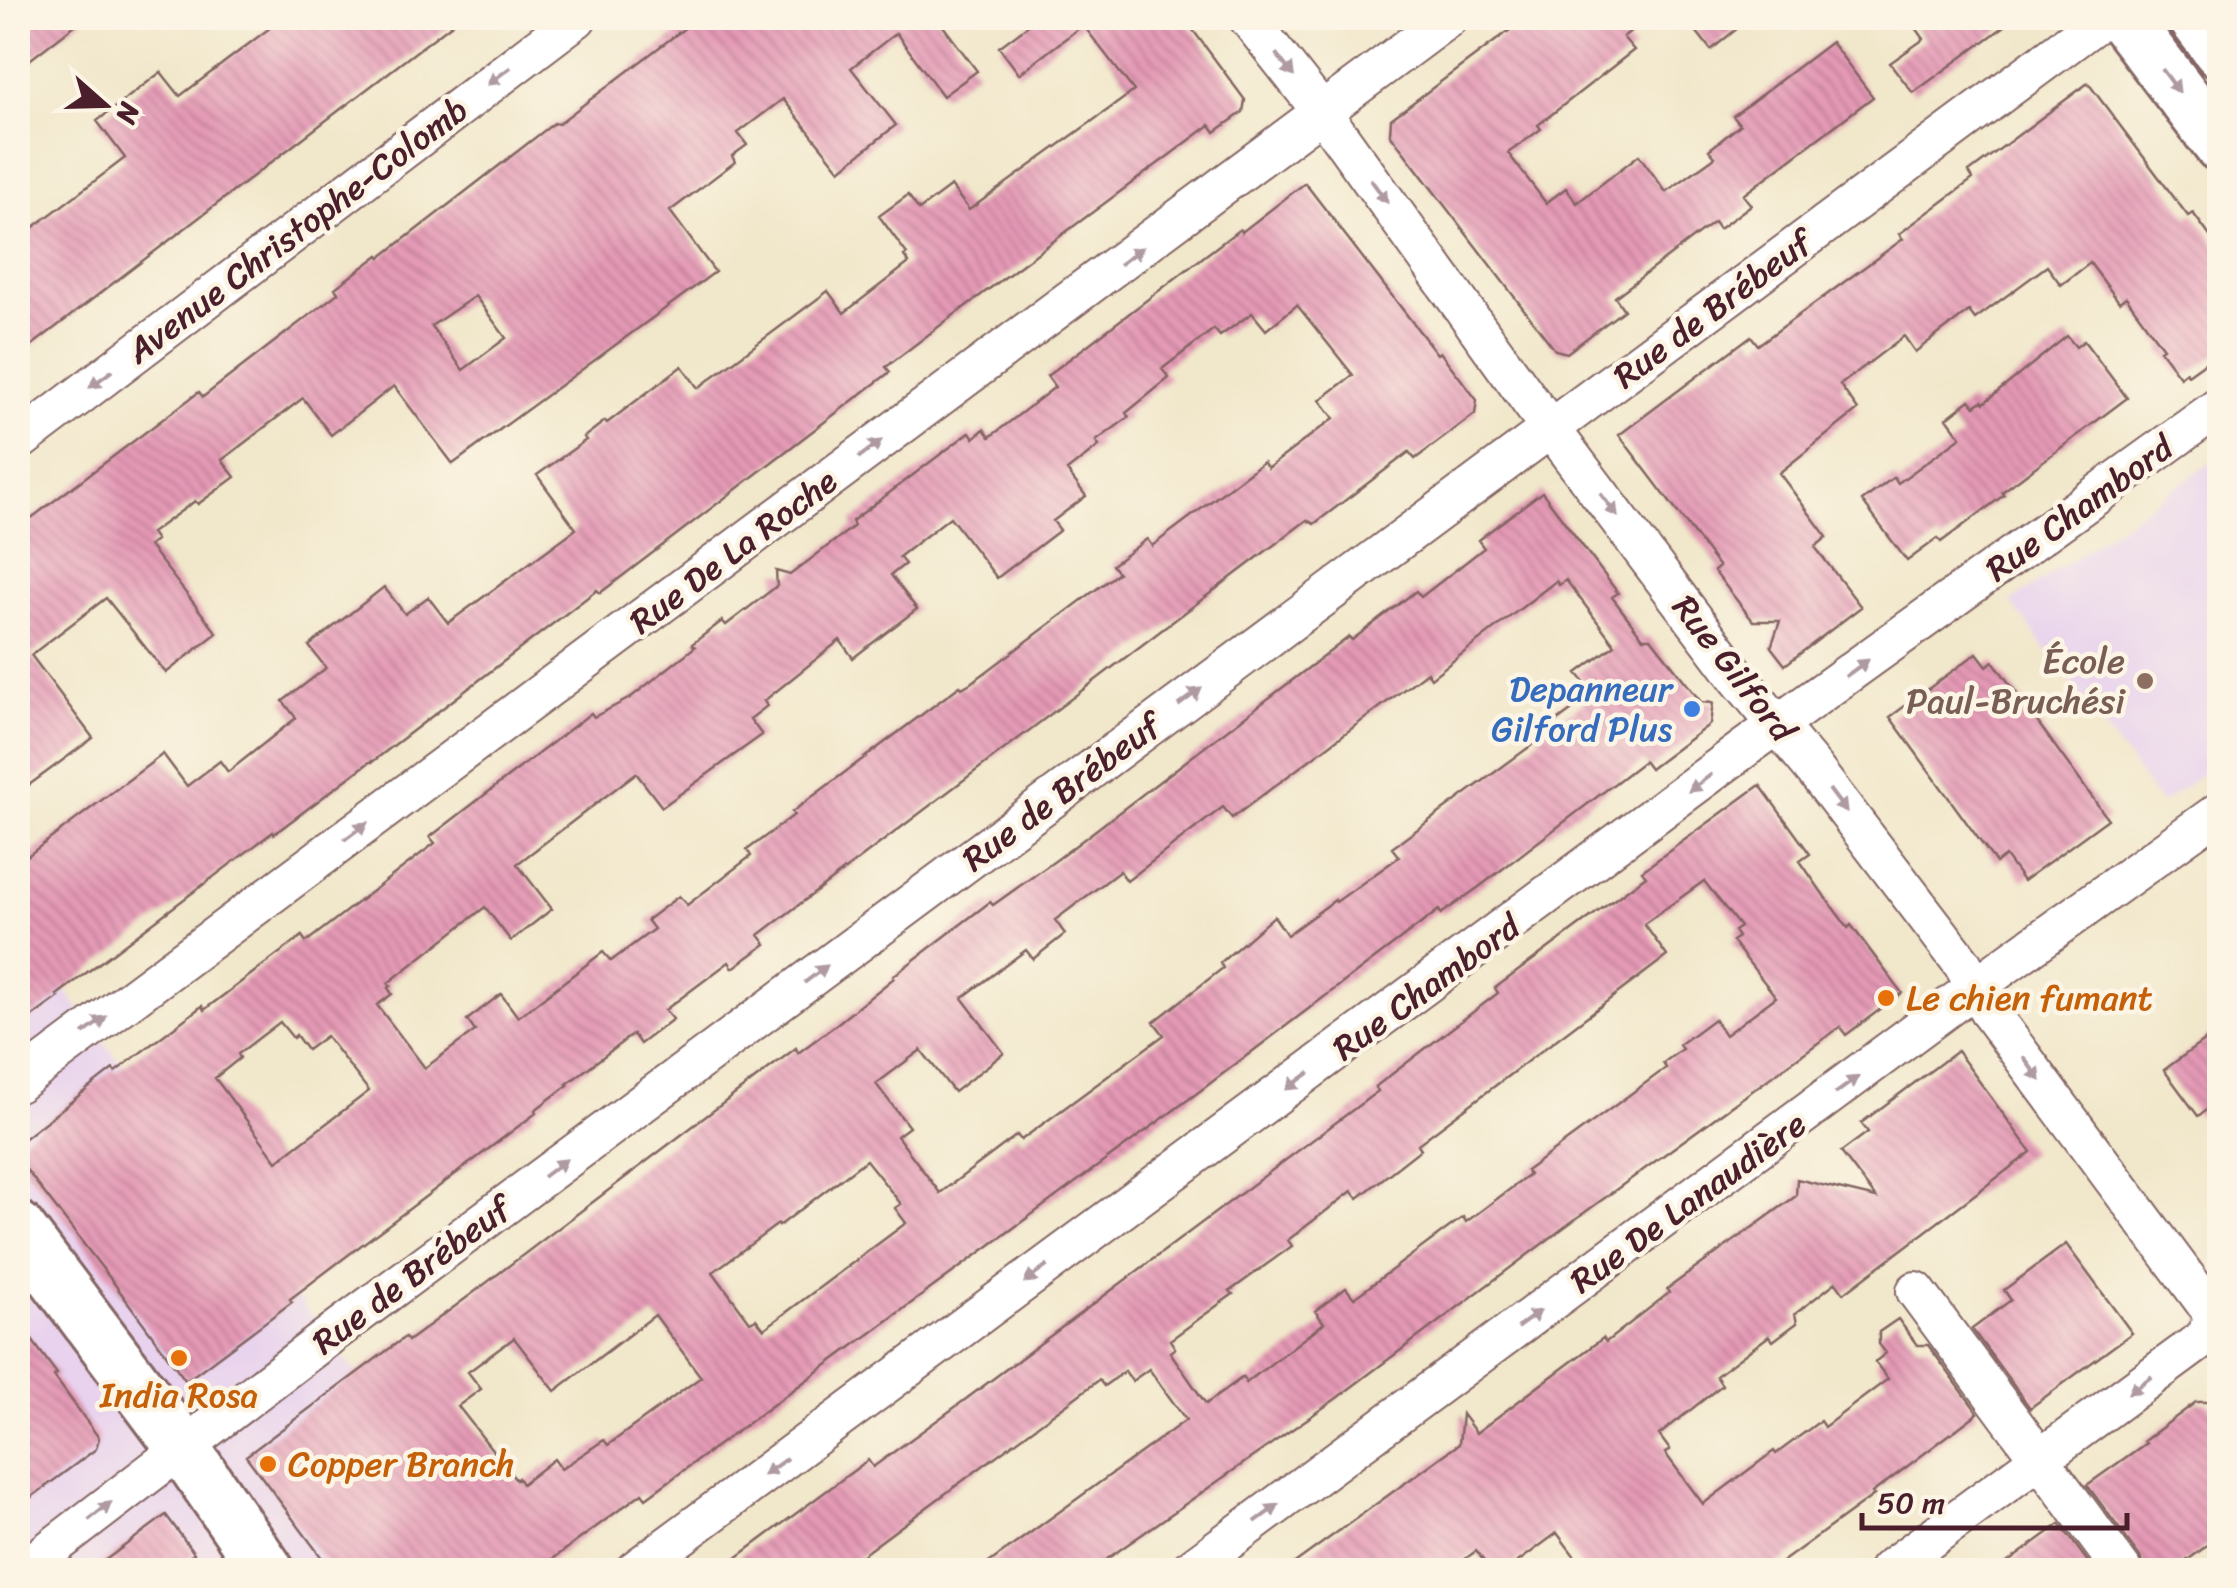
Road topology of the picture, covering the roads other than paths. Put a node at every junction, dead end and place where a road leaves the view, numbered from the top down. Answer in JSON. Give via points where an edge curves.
{"nodes":[{"id":1,"x":577,"y":18,"type":"edge"},
{"id":2,"x":1248,"y":18,"type":"edge"},
{"id":3,"x":1448,"y":18,"type":"edge"},
{"id":4,"x":2103,"y":18,"type":"edge"},
{"id":5,"x":2123,"y":18,"type":"edge"},
{"id":6,"x":2195,"y":18,"type":"edge"},
{"id":7,"x":2220,"y":51,"type":"edge"},
{"id":8,"x":1322,"y":112,"type":"junction"},
{"id":9,"x":2220,"y":145,"type":"edge"},
{"id":10,"x":2220,"y":406,"type":"edge"},
{"id":11,"x":1551,"y":429,"type":"junction"},
{"id":12,"x":18,"y":442,"type":"edge"},
{"id":13,"x":1778,"y":725,"type":"junction"},
{"id":14,"x":2220,"y":811,"type":"edge"},
{"id":15,"x":1977,"y":988,"type":"junction"},
{"id":16,"x":18,"y":1084,"type":"edge"},
{"id":17,"x":18,"y":1228,"type":"edge"},
{"id":18,"x":1916,"y":1291,"type":"dead end"},
{"id":19,"x":182,"y":1448,"type":"junction"},
{"id":20,"x":2039,"y":1459,"type":"junction"},
{"id":21,"x":23,"y":1570,"type":"edge"},
{"id":22,"x":268,"y":1570,"type":"edge"},
{"id":23,"x":635,"y":1570,"type":"edge"},
{"id":24,"x":1189,"y":1570,"type":"edge"},
{"id":25,"x":1888,"y":1570,"type":"edge"},
{"id":26,"x":2122,"y":1570,"type":"edge"}],
"edges":[{"from":1,"to":12,"type":"street","name":"Avenue Christophe-Colomb","one_way":true},
{"from":2,"to":8,"type":"street","name":"Rue Gilford","one_way":true},
{"from":3,"to":8,"type":"street","name":"Rue De La Roche"},
{"from":4,"to":11,"type":"street","name":"Rue de Brébeuf"},
{"from":5,"to":9,"type":"main road","one_way":true},
{"from":6,"to":7,"type":"main road"},
{"from":8,"to":11,"type":"street","name":"Rue Gilford","one_way":true},
{"from":16,"to":8,"type":"street","name":"Rue De La Roche","one_way":true},
{"from":13,"to":10,"type":"street","name":"Rue Chambord","one_way":true},
{"from":11,"to":13,"type":"street","name":"Rue Gilford","one_way":true},
{"from":19,"to":11,"type":"street","name":"Rue de Brébeuf","one_way":true},
{"from":13,"to":15,"type":"street","name":"Rue Gilford","one_way":true},
{"from":13,"to":23,"type":"street","name":"Rue Chambord","one_way":true},
{"from":14,"to":15,"type":"street","name":"Rue De Lanaudière"},
{"from":15,"to":20,"type":"street","name":"Rue Gilford","one_way":true,"via":[[2211,1311],[2209,1332],[2200,1341]]},
{"from":24,"to":15,"type":"street","name":"Rue De Lanaudière","one_way":true},
{"from":17,"to":19,"type":"main road"},
{"from":18,"to":20,"type":"street"},
{"from":21,"to":19,"type":"street","name":"Rue de Brébeuf","one_way":true},
{"from":19,"to":22,"type":"main road"},
{"from":20,"to":25,"type":"street"},
{"from":20,"to":26,"type":"street"}]}
